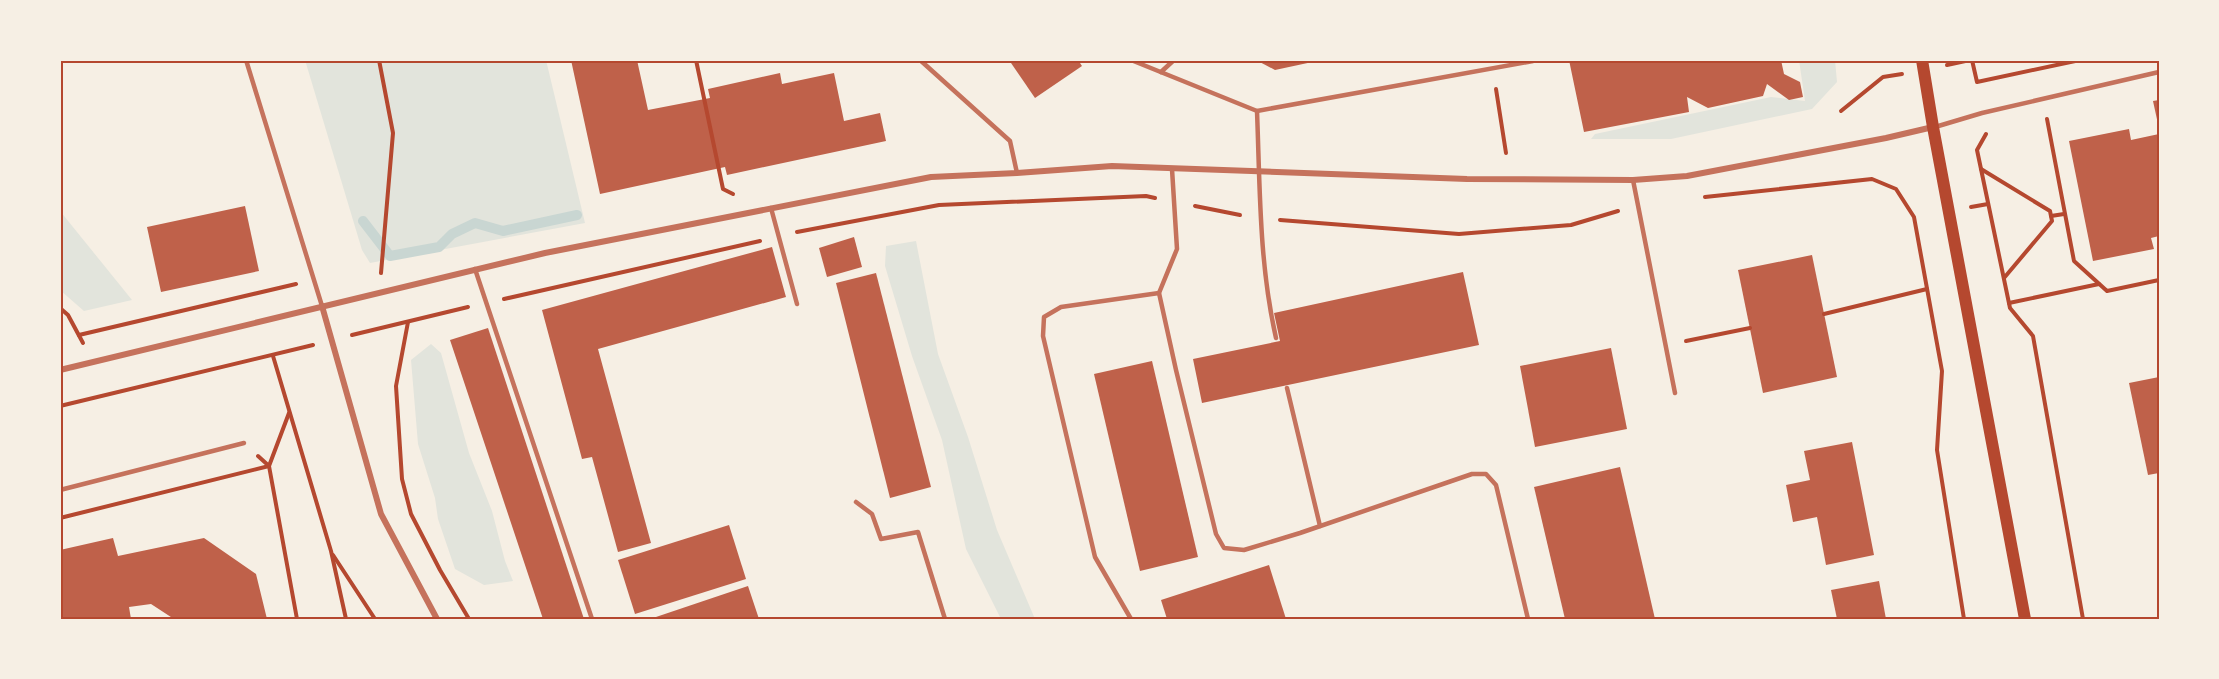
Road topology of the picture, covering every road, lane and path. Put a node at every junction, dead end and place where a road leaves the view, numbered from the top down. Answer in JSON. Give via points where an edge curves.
{"nodes":[{"id":1,"x":246,"y":60,"type":"edge"},
{"id":2,"x":379,"y":60,"type":"edge"},
{"id":3,"x":696,"y":60,"type":"edge"},
{"id":4,"x":920,"y":60,"type":"edge"},
{"id":5,"x":1131,"y":60,"type":"edge"},
{"id":6,"x":1173,"y":60,"type":"edge"},
{"id":7,"x":1922,"y":60,"type":"edge"},
{"id":8,"x":1972,"y":60,"type":"edge"},
{"id":9,"x":2080,"y":60,"type":"edge"},
{"id":10,"x":1533,"y":61,"type":"edge"},
{"id":11,"x":1492,"y":68,"type":"junction"},
{"id":12,"x":1161,"y":72,"type":"junction"},
{"id":13,"x":2159,"y":72,"type":"edge"},
{"id":14,"x":1883,"y":77,"type":"dead end"},
{"id":15,"x":1257,"y":111,"type":"junction"},
{"id":16,"x":1841,"y":111,"type":"dead end"},
{"id":17,"x":2046,"y":112,"type":"dead end"},
{"id":18,"x":1986,"y":126,"type":"dead end"},
{"id":19,"x":1933,"y":127,"type":"junction"},
{"id":20,"x":1506,"y":153,"type":"dead end"},
{"id":21,"x":1172,"y":169,"type":"junction"},
{"id":22,"x":1981,"y":169,"type":"junction"},
{"id":23,"x":1017,"y":173,"type":"junction"},
{"id":24,"x":1259,"y":173,"type":"junction"},
{"id":25,"x":1633,"y":180,"type":"junction"},
{"id":26,"x":1695,"y":198,"type":"dead end"},
{"id":27,"x":742,"y":199,"type":"dead end"},
{"id":28,"x":1174,"y":202,"type":"junction"},
{"id":29,"x":1638,"y":205,"type":"junction"},
{"id":30,"x":771,"y":208,"type":"junction"},
{"id":31,"x":2064,"y":214,"type":"junction"},
{"id":32,"x":2051,"y":216,"type":"junction"},
{"id":33,"x":1260,"y":219,"type":"junction"},
{"id":34,"x":778,"y":237,"type":"junction"},
{"id":35,"x":475,"y":269,"type":"junction"},
{"id":36,"x":2004,"y":279,"type":"junction"},
{"id":37,"x":314,"y":280,"type":"junction"},
{"id":38,"x":2159,"y":280,"type":"edge"},
{"id":39,"x":2100,"y":284,"type":"junction"},
{"id":40,"x":1927,"y":290,"type":"junction"},
{"id":41,"x":379,"y":292,"type":"junction"},
{"id":42,"x":1159,"y":293,"type":"junction"},
{"id":43,"x":486,"y":303,"type":"junction"},
{"id":44,"x":2009,"y":303,"type":"junction"},
{"id":45,"x":797,"y":304,"type":"dead end"},
{"id":46,"x":322,"y":306,"type":"junction"},
{"id":47,"x":60,"y":308,"type":"edge"},
{"id":48,"x":1824,"y":314,"type":"dead end"},
{"id":49,"x":408,"y":322,"type":"junction"},
{"id":50,"x":1750,"y":328,"type":"dead end"},
{"id":51,"x":79,"y":335,"type":"junction"},
{"id":52,"x":1276,"y":338,"type":"dead end"},
{"id":53,"x":332,"y":340,"type":"junction"},
{"id":54,"x":1665,"y":345,"type":"junction"},
{"id":55,"x":273,"y":356,"type":"junction"},
{"id":56,"x":94,"y":362,"type":"junction"},
{"id":57,"x":60,"y":370,"type":"edge"},
{"id":58,"x":1287,"y":388,"type":"dead end"},
{"id":59,"x":1675,"y":393,"type":"dead end"},
{"id":60,"x":60,"y":406,"type":"edge"},
{"id":61,"x":290,"y":412,"type":"junction"},
{"id":62,"x":244,"y":443,"type":"joint"},
{"id":63,"x":269,"y":466,"type":"junction"},
{"id":64,"x":60,"y":490,"type":"edge"},
{"id":65,"x":856,"y":501,"type":"dead end"},
{"id":66,"x":60,"y":518,"type":"edge"},
{"id":67,"x":1320,"y":526,"type":"junction"},
{"id":68,"x":331,"y":552,"type":"junction"},
{"id":69,"x":297,"y":619,"type":"edge"},
{"id":70,"x":346,"y":619,"type":"edge"},
{"id":71,"x":375,"y":619,"type":"edge"},
{"id":72,"x":437,"y":619,"type":"edge"},
{"id":73,"x":469,"y":619,"type":"edge"},
{"id":74,"x":592,"y":619,"type":"edge"},
{"id":75,"x":945,"y":619,"type":"edge"},
{"id":76,"x":1131,"y":619,"type":"edge"},
{"id":77,"x":1528,"y":619,"type":"edge"},
{"id":78,"x":1964,"y":619,"type":"edge"},
{"id":79,"x":2025,"y":619,"type":"edge"},
{"id":80,"x":2083,"y":619,"type":"edge"}],
"edges":[{"from":1,"to":37,"type":"lane"},
{"from":2,"to":41,"type":"path","via":[[393,133]]},
{"from":3,"to":27,"type":"path","via":[[723,189]]},
{"from":4,"to":23,"type":"lane","via":[[1010,141]]},
{"from":5,"to":12,"type":"lane"},
{"from":6,"to":12,"type":"lane"},
{"from":7,"to":19,"type":"main road"},
{"from":8,"to":9,"type":"path","via":[[1977,82]]},
{"from":10,"to":11,"type":"lane"},
{"from":11,"to":15,"type":"lane"},
{"from":11,"to":20,"type":"path"},
{"from":12,"to":15,"type":"lane"},
{"from":13,"to":19,"type":"lane"},
{"from":14,"to":16,"type":"path"},
{"from":15,"to":24,"type":"lane"},
{"from":17,"to":31,"type":"path"},
{"from":18,"to":22,"type":"path","via":[[1977,150]]},
{"from":19,"to":25,"type":"street","via":[[1687,176]]},
{"from":19,"to":79,"type":"main road"},
{"from":21,"to":23,"type":"street","via":[[1112,166]]},
{"from":21,"to":24,"type":"street"},
{"from":21,"to":28,"type":"lane"},
{"from":22,"to":32,"type":"path","via":[[2050,211]]},
{"from":22,"to":36,"type":"path"},
{"from":23,"to":30,"type":"street","via":[[931,177]]},
{"from":24,"to":25,"type":"street"},
{"from":24,"to":33,"type":"lane"},
{"from":25,"to":29,"type":"lane"},
{"from":26,"to":40,"type":"path","via":[[1872,179],[1896,189],[1914,218]]},
{"from":28,"to":33,"type":"path"},
{"from":28,"to":34,"type":"path","via":[[1146,196],[939,205]]},
{"from":28,"to":42,"type":"lane","via":[[1177,249]]},
{"from":29,"to":33,"type":"path","via":[[1571,225],[1459,234]]},
{"from":29,"to":54,"type":"lane"},
{"from":30,"to":34,"type":"lane"},
{"from":30,"to":35,"type":"street"},
{"from":31,"to":32,"type":"path"},
{"from":31,"to":39,"type":"path","via":[[2074,261]]},
{"from":32,"to":36,"type":"path","via":[[2052,221]]},
{"from":33,"to":52,"type":"lane","via":[[1268,304]]},
{"from":34,"to":43,"type":"path"},
{"from":34,"to":45,"type":"lane"},
{"from":35,"to":41,"type":"street"},
{"from":35,"to":43,"type":"lane"},
{"from":36,"to":44,"type":"path"},
{"from":37,"to":46,"type":"lane"},
{"from":37,"to":51,"type":"path"},
{"from":38,"to":39,"type":"path","via":[[2108,291]]},
{"from":39,"to":44,"type":"path"},
{"from":40,"to":48,"type":"path"},
{"from":40,"to":78,"type":"path","via":[[1942,371],[1937,450]]},
{"from":41,"to":46,"type":"street"},
{"from":42,"to":67,"type":"lane","via":[[1216,534],[1224,548],[1244,550]]},
{"from":42,"to":76,"type":"lane","via":[[1061,307],[1044,317],[1043,336],[1095,557]]},
{"from":43,"to":49,"type":"path"},
{"from":43,"to":74,"type":"lane"},
{"from":44,"to":80,"type":"path","via":[[2033,336]]},
{"from":46,"to":53,"type":"street"},
{"from":46,"to":56,"type":"street"},
{"from":47,"to":51,"type":"path"},
{"from":49,"to":53,"type":"path"},
{"from":49,"to":73,"type":"path","via":[[396,386],[402,480],[411,513]]},
{"from":50,"to":54,"type":"path"},
{"from":51,"to":56,"type":"path"},
{"from":53,"to":55,"type":"path"},
{"from":53,"to":72,"type":"street","via":[[381,514]]},
{"from":54,"to":59,"type":"lane"},
{"from":55,"to":60,"type":"path"},
{"from":55,"to":61,"type":"path"},
{"from":56,"to":57,"type":"street"},
{"from":58,"to":67,"type":"lane"},
{"from":61,"to":63,"type":"path"},
{"from":61,"to":68,"type":"path"},
{"from":62,"to":63,"type":"path"},
{"from":62,"to":64,"type":"lane"},
{"from":63,"to":66,"type":"path"},
{"from":63,"to":69,"type":"path"},
{"from":65,"to":75,"type":"lane","via":[[872,514],[881,539],[918,532]]},
{"from":67,"to":77,"type":"lane","via":[[1472,474],[1486,474],[1496,485]]},
{"from":68,"to":70,"type":"path"},
{"from":68,"to":71,"type":"path"}]}
